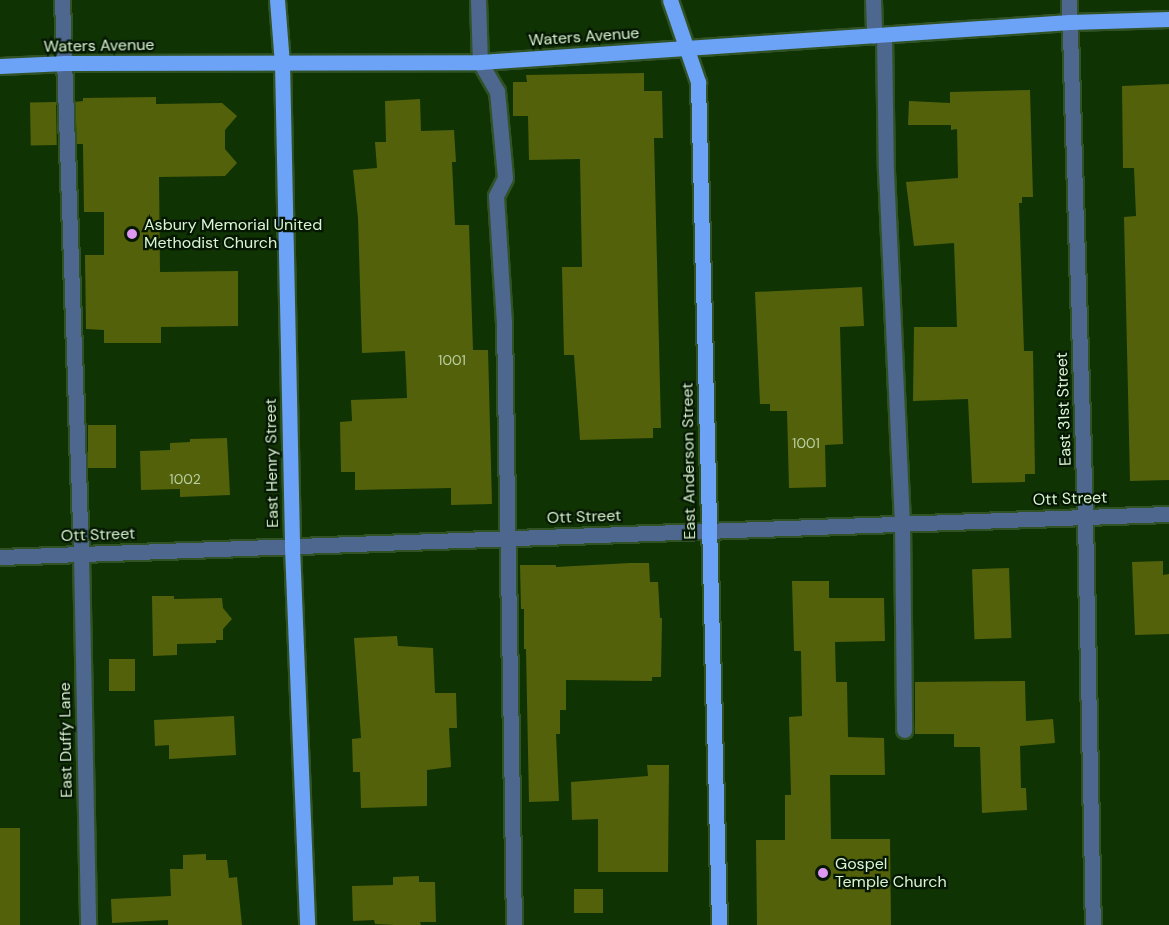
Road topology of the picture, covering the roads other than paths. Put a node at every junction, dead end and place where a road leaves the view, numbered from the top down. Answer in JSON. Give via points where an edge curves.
{"nodes":[{"id":1,"x":62,"y":0,"type":"edge"},
{"id":2,"x":277,"y":0,"type":"edge"},
{"id":3,"x":478,"y":0,"type":"edge"},
{"id":4,"x":670,"y":0,"type":"edge"},
{"id":5,"x":873,"y":0,"type":"edge"},
{"id":6,"x":1069,"y":0,"type":"edge"},
{"id":7,"x":1169,"y":19,"type":"edge"},
{"id":8,"x":1070,"y":22,"type":"junction"},
{"id":9,"x":879,"y":36,"type":"junction"},
{"id":10,"x":685,"y":49,"type":"junction"},
{"id":11,"x":480,"y":62,"type":"junction"},
{"id":12,"x":64,"y":63,"type":"junction"},
{"id":13,"x":282,"y":63,"type":"junction"},
{"id":14,"x":0,"y":66,"type":"edge"},
{"id":15,"x":1169,"y":514,"type":"edge"},
{"id":16,"x":1085,"y":516,"type":"junction"},
{"id":17,"x":902,"y":523,"type":"junction"},
{"id":18,"x":709,"y":530,"type":"junction"},
{"id":19,"x":507,"y":538,"type":"junction"},
{"id":20,"x":292,"y":547,"type":"junction"},
{"id":21,"x":81,"y":554,"type":"junction"},
{"id":22,"x":0,"y":557,"type":"edge"},
{"id":23,"x":904,"y":730,"type":"dead end"},
{"id":24,"x":88,"y":925,"type":"edge"},
{"id":25,"x":307,"y":925,"type":"edge"},
{"id":26,"x":514,"y":925,"type":"edge"},
{"id":27,"x":719,"y":925,"type":"edge"},
{"id":28,"x":1093,"y":925,"type":"edge"}],
"edges":[{"from":1,"to":12,"type":"street","name":"East Duffy Lane"},
{"from":2,"to":13,"type":"main road","name":"East Henry Street"},
{"from":3,"to":11,"type":"street"},
{"from":4,"to":10,"type":"main road","name":"East Anderson Street"},
{"from":5,"to":9,"type":"street"},
{"from":6,"to":8,"type":"street","name":"East 31st Street"},
{"from":7,"to":8,"type":"main road","name":"Waters Avenue"},
{"from":8,"to":9,"type":"main road","name":"Waters Avenue"},
{"from":8,"to":16,"type":"street","name":"East 31st Street"},
{"from":9,"to":10,"type":"main road","name":"Waters Avenue"},
{"from":9,"to":17,"type":"street"},
{"from":10,"to":11,"type":"main road","name":"Waters Avenue"},
{"from":10,"to":18,"type":"main road","name":"East Anderson Street","via":[[698,82]]},
{"from":11,"to":13,"type":"main road","name":"Waters Avenue"},
{"from":11,"to":19,"type":"street","via":[[497,91],[505,178],[496,196],[504,323]]},
{"from":12,"to":13,"type":"main road","name":"Waters Avenue"},
{"from":12,"to":14,"type":"main road","name":"Waters Avenue"},
{"from":12,"to":21,"type":"street","name":"East Duffy Lane"},
{"from":13,"to":20,"type":"main road","name":"East Henry Street"},
{"from":15,"to":16,"type":"street","name":"Ott Street"},
{"from":16,"to":17,"type":"street","name":"Ott Street"},
{"from":16,"to":28,"type":"street","name":"East 31st Street"},
{"from":17,"to":18,"type":"street","name":"Ott Street"},
{"from":17,"to":23,"type":"street"},
{"from":18,"to":19,"type":"street","name":"Ott Street"},
{"from":18,"to":27,"type":"main road","name":"East Anderson Street"},
{"from":19,"to":20,"type":"street","name":"Ott Street"},
{"from":19,"to":26,"type":"street"},
{"from":20,"to":21,"type":"street","name":"Ott Street"},
{"from":20,"to":25,"type":"main road","name":"East Henry Street"},
{"from":21,"to":22,"type":"street","name":"Ott Street"},
{"from":21,"to":24,"type":"street","name":"East Duffy Lane"}]}
